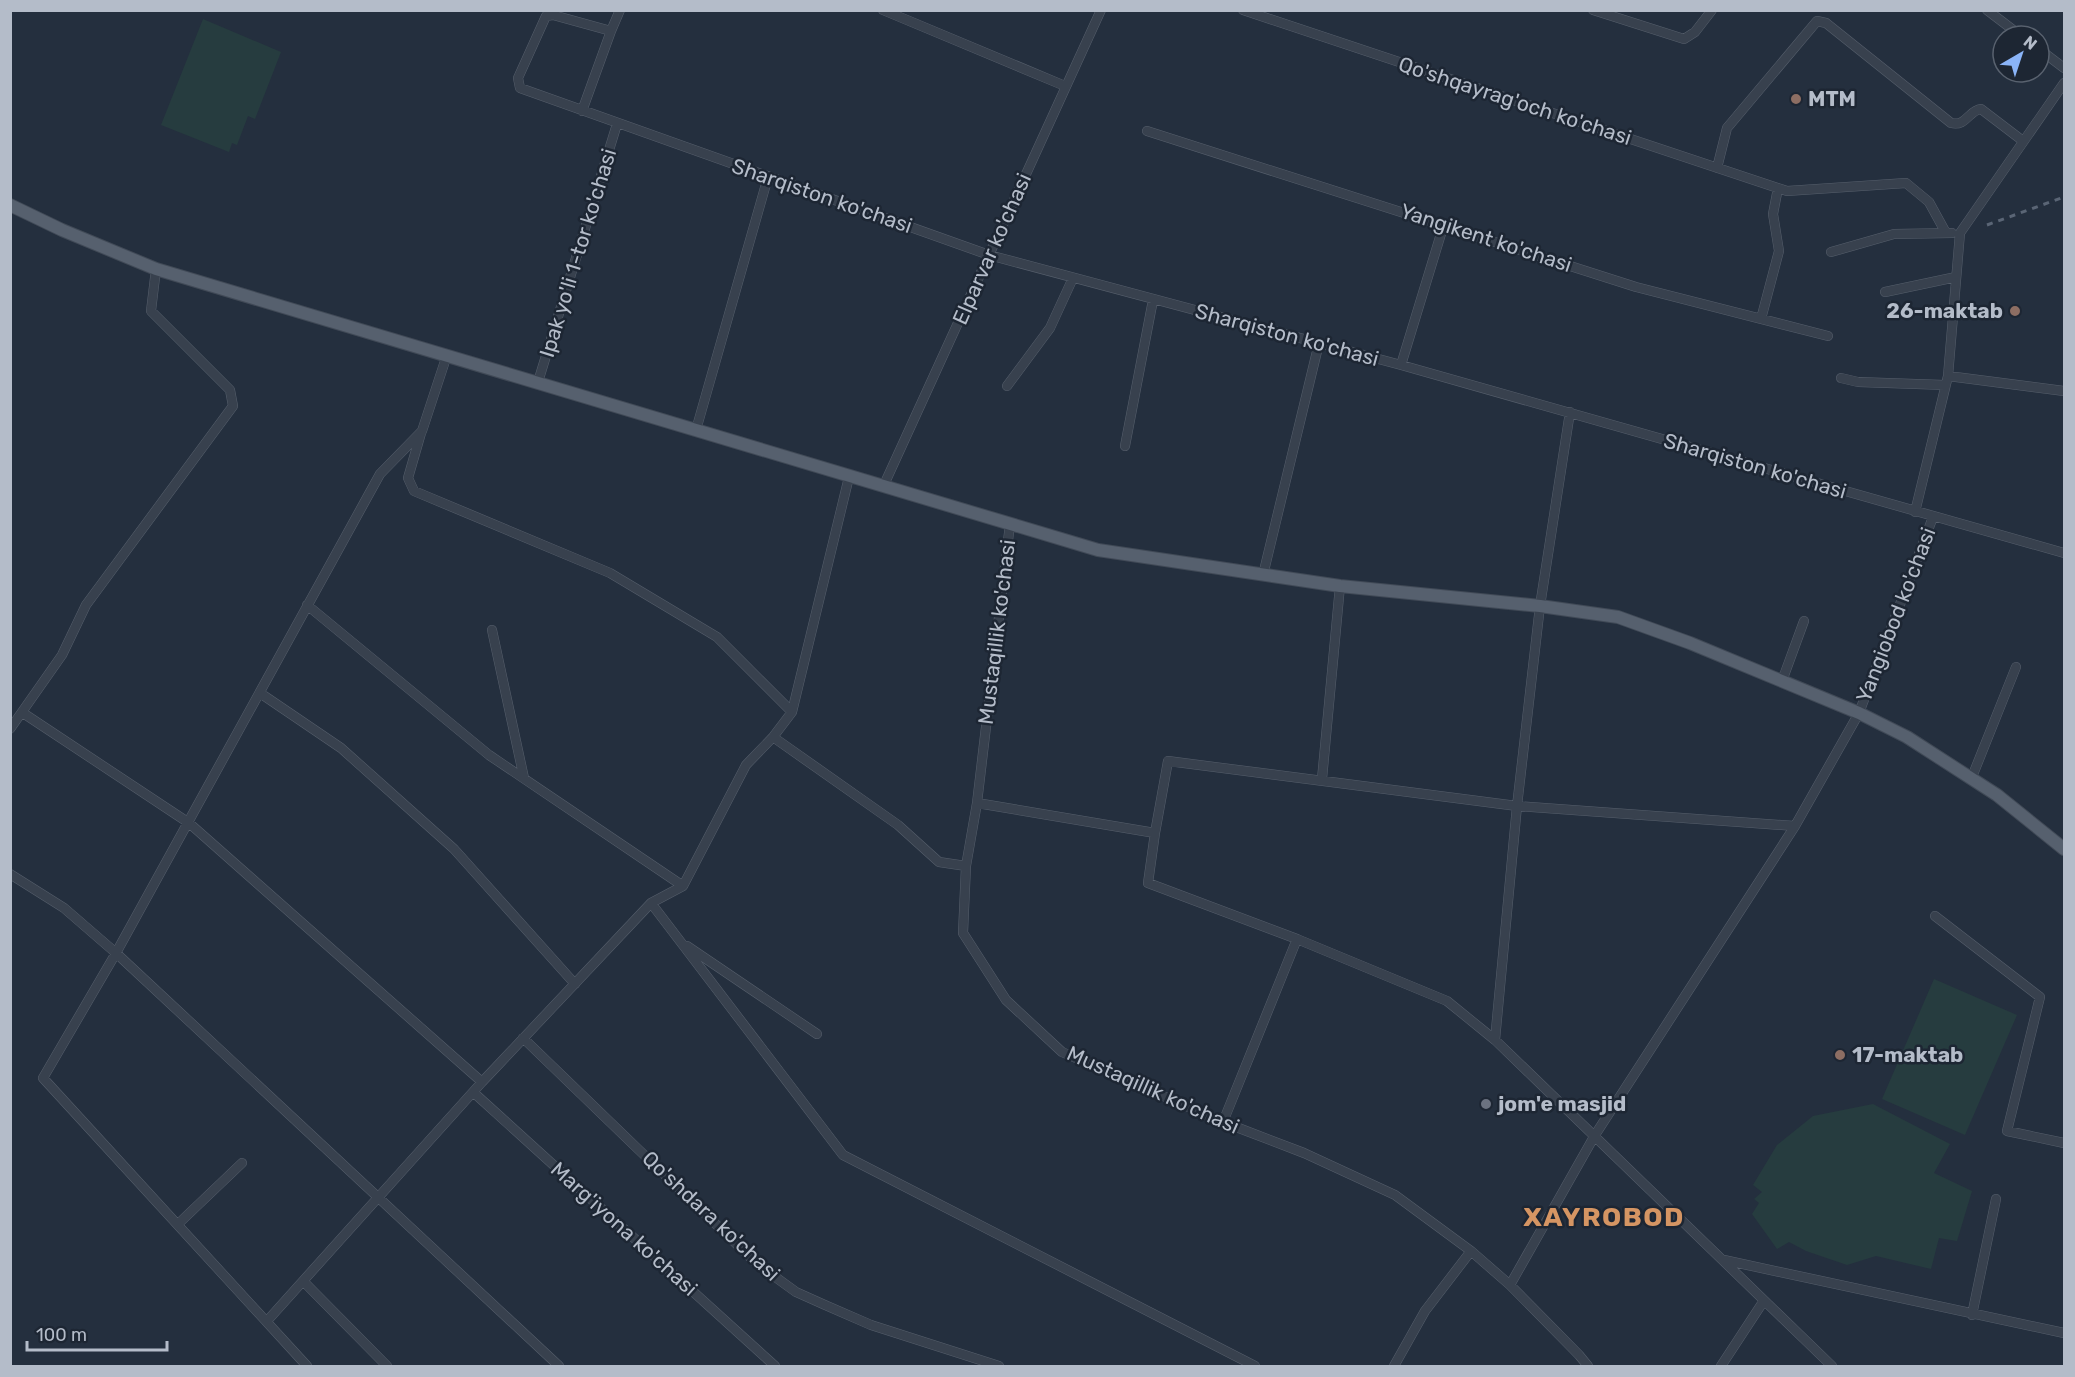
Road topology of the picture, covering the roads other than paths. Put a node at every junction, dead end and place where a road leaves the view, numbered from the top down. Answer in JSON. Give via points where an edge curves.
{"nodes":[{"id":1,"x":620,"y":10,"type":"edge"},
{"id":2,"x":884,"y":10,"type":"edge"},
{"id":3,"x":1101,"y":10,"type":"edge"},
{"id":4,"x":1243,"y":10,"type":"edge"},
{"id":5,"x":1593,"y":10,"type":"edge"},
{"id":6,"x":1625,"y":10,"type":"edge"},
{"id":7,"x":1712,"y":10,"type":"edge"},
{"id":8,"x":1987,"y":10,"type":"edge"},
{"id":9,"x":1627,"y":22,"type":"junction"},
{"id":10,"x":2005,"y":24,"type":"edge"},
{"id":11,"x":611,"y":31,"type":"junction"},
{"id":12,"x":2051,"y":58,"type":"edge"},
{"id":13,"x":2064,"y":68,"type":"edge"},
{"id":14,"x":2064,"y":83,"type":"edge"},
{"id":15,"x":1065,"y":86,"type":"junction"},
{"id":16,"x":582,"y":111,"type":"junction"},
{"id":17,"x":617,"y":124,"type":"junction"},
{"id":18,"x":1147,"y":131,"type":"dead end"},
{"id":19,"x":2023,"y":141,"type":"junction"},
{"id":20,"x":1716,"y":168,"type":"junction"},
{"id":21,"x":768,"y":177,"type":"junction"},
{"id":22,"x":1783,"y":190,"type":"junction"},
{"id":23,"x":10,"y":204,"type":"edge"},
{"id":24,"x":1444,"y":224,"type":"junction"},
{"id":25,"x":1947,"y":233,"type":"junction"},
{"id":26,"x":1960,"y":233,"type":"junction"},
{"id":27,"x":1831,"y":252,"type":"dead end"},
{"id":28,"x":989,"y":255,"type":"junction"},
{"id":29,"x":156,"y":269,"type":"junction"},
{"id":30,"x":1956,"y":277,"type":"junction"},
{"id":31,"x":1073,"y":278,"type":"junction"},
{"id":32,"x":1886,"y":292,"type":"dead end"},
{"id":33,"x":1153,"y":300,"type":"junction"},
{"id":34,"x":1761,"y":319,"type":"junction"},
{"id":35,"x":1828,"y":336,"type":"dead end"},
{"id":36,"x":1319,"y":343,"type":"junction"},
{"id":37,"x":447,"y":355,"type":"junction"},
{"id":38,"x":1401,"y":365,"type":"junction"},
{"id":39,"x":1841,"y":378,"type":"dead end"},
{"id":40,"x":1946,"y":381,"type":"junction"},
{"id":41,"x":538,"y":382,"type":"junction"},
{"id":42,"x":1007,"y":386,"type":"dead end"},
{"id":43,"x":2064,"y":391,"type":"edge"},
{"id":44,"x":1570,"y":412,"type":"junction"},
{"id":45,"x":696,"y":430,"type":"junction"},
{"id":46,"x":422,"y":431,"type":"junction"},
{"id":47,"x":1125,"y":446,"type":"dead end"},
{"id":48,"x":849,"y":477,"type":"junction"},
{"id":49,"x":883,"y":487,"type":"junction"},
{"id":50,"x":1915,"y":512,"type":"junction"},
{"id":51,"x":1933,"y":517,"type":"junction"},
{"id":52,"x":1010,"y":525,"type":"junction"},
{"id":53,"x":2064,"y":554,"type":"edge"},
{"id":54,"x":1263,"y":575,"type":"junction"},
{"id":55,"x":1340,"y":586,"type":"junction"},
{"id":56,"x":307,"y":605,"type":"junction"},
{"id":57,"x":1540,"y":606,"type":"junction"},
{"id":58,"x":1804,"y":621,"type":"dead end"},
{"id":59,"x":492,"y":630,"type":"dead end"},
{"id":60,"x":2016,"y":667,"type":"dead end"},
{"id":61,"x":1782,"y":681,"type":"junction"},
{"id":62,"x":260,"y":693,"type":"junction"},
{"id":63,"x":792,"y":712,"type":"junction"},
{"id":64,"x":23,"y":713,"type":"junction"},
{"id":65,"x":1859,"y":713,"type":"junction"},
{"id":66,"x":12,"y":725,"type":"edge"},
{"id":67,"x":773,"y":737,"type":"junction"},
{"id":68,"x":1972,"y":777,"type":"junction"},
{"id":69,"x":524,"y":778,"type":"junction"},
{"id":70,"x":1322,"y":779,"type":"junction"},
{"id":71,"x":977,"y":803,"type":"junction"},
{"id":72,"x":1517,"y":806,"type":"junction"},
{"id":73,"x":189,"y":823,"type":"junction"},
{"id":74,"x":1795,"y":826,"type":"junction"},
{"id":75,"x":1155,"y":833,"type":"junction"},
{"id":76,"x":2064,"y":849,"type":"edge"},
{"id":77,"x":966,"y":866,"type":"junction"},
{"id":78,"x":10,"y":874,"type":"edge"},
{"id":79,"x":683,"y":886,"type":"junction"},
{"id":80,"x":651,"y":903,"type":"junction"},
{"id":81,"x":1935,"y":916,"type":"dead end"},
{"id":82,"x":1297,"y":939,"type":"junction"},
{"id":83,"x":680,"y":942,"type":"junction"},
{"id":84,"x":116,"y":953,"type":"junction"},
{"id":85,"x":575,"y":984,"type":"junction"},
{"id":86,"x":817,"y":1034,"type":"dead end"},
{"id":87,"x":523,"y":1038,"type":"junction"},
{"id":88,"x":1495,"y":1040,"type":"junction"},
{"id":89,"x":482,"y":1082,"type":"junction"},
{"id":90,"x":473,"y":1092,"type":"junction"},
{"id":91,"x":1223,"y":1122,"type":"junction"},
{"id":92,"x":1595,"y":1135,"type":"junction"},
{"id":93,"x":2064,"y":1143,"type":"edge"},
{"id":94,"x":242,"y":1163,"type":"dead end"},
{"id":95,"x":379,"y":1199,"type":"junction"},
{"id":96,"x":1996,"y":1199,"type":"dead end"},
{"id":97,"x":178,"y":1224,"type":"junction"},
{"id":98,"x":1471,"y":1251,"type":"junction"},
{"id":99,"x":1723,"y":1259,"type":"junction"},
{"id":100,"x":304,"y":1282,"type":"junction"},
{"id":101,"x":1510,"y":1285,"type":"junction"},
{"id":102,"x":1763,"y":1302,"type":"junction"},
{"id":103,"x":1972,"y":1315,"type":"junction"},
{"id":104,"x":267,"y":1321,"type":"junction"},
{"id":105,"x":2064,"y":1333,"type":"edge"},
{"id":106,"x":308,"y":1366,"type":"edge"},
{"id":107,"x":387,"y":1366,"type":"edge"},
{"id":108,"x":559,"y":1366,"type":"edge"},
{"id":109,"x":775,"y":1366,"type":"edge"},
{"id":110,"x":999,"y":1366,"type":"edge"},
{"id":111,"x":1255,"y":1366,"type":"edge"},
{"id":112,"x":1394,"y":1366,"type":"edge"},
{"id":113,"x":1588,"y":1366,"type":"edge"},
{"id":114,"x":1721,"y":1366,"type":"edge"},
{"id":115,"x":1832,"y":1366,"type":"edge"}],
"edges":[{"from":1,"to":11,"type":"street"},
{"from":2,"to":15,"type":"street"},
{"from":3,"to":15,"type":"street","name":"Elparvar ko'chasi"},
{"from":4,"to":20,"type":"street","name":"Qo'shqayrag'och ko'chasi"},
{"from":5,"to":9,"type":"street"},
{"from":6,"to":9,"type":"street"},
{"from":7,"to":9,"type":"street","via":[[1695,32],[1684,39]]},
{"from":8,"to":10,"type":"street"},
{"from":11,"to":16,"type":"street"},
{"from":11,"to":16,"type":"street","name":"Sharqiston ko'chasi","via":[[546,16],[518,78],[520,88]]},
{"from":12,"to":13,"type":"street"},
{"from":14,"to":19,"type":"street","name":"Yangiobod ko'chasi"},
{"from":15,"to":28,"type":"street","name":"Elparvar ko'chasi"},
{"from":16,"to":17,"type":"street","name":"Sharqiston ko'chasi"},
{"from":17,"to":21,"type":"street","name":"Sharqiston ko'chasi"},
{"from":17,"to":41,"type":"street","name":"Ipak yo'li 1-tor ko'chasi"},
{"from":18,"to":24,"type":"street","name":"Yangikent ko'chasi"},
{"from":19,"to":20,"type":"street","via":[[1981,109],[1963,122],[1951,123],[1826,23],[1817,21],[1727,128]]},
{"from":19,"to":26,"type":"street","name":"Yangiobod ko'chasi"},
{"from":20,"to":22,"type":"street","name":"Qo'shqayrag'och ko'chasi"},
{"from":21,"to":28,"type":"street","name":"Sharqiston ko'chasi"},
{"from":21,"to":45,"type":"street"},
{"from":22,"to":25,"type":"street","via":[[1906,183],[1929,202]]},
{"from":22,"to":34,"type":"street","via":[[1773,214],[1779,251]]},
{"from":23,"to":29,"type":"main road"},
{"from":24,"to":34,"type":"street","name":"Yangikent ko'chasi","via":[[1635,287]]},
{"from":24,"to":38,"type":"street"},
{"from":25,"to":26,"type":"street"},
{"from":25,"to":27,"type":"street","via":[[1894,234]]},
{"from":26,"to":30,"type":"street","name":"Yangiobod ko'chasi"},
{"from":28,"to":31,"type":"street","name":"Sharqiston ko'chasi"},
{"from":28,"to":49,"type":"street","name":"Elparvar ko'chasi"},
{"from":29,"to":37,"type":"main road"},
{"from":29,"to":64,"type":"street","via":[[151,311],[230,390],[233,406],[86,605],[62,655]]},
{"from":30,"to":32,"type":"street"},
{"from":30,"to":40,"type":"street","name":"Yangiobod ko'chasi"},
{"from":31,"to":33,"type":"street","name":"Sharqiston ko'chasi"},
{"from":31,"to":42,"type":"street","via":[[1050,328]]},
{"from":33,"to":36,"type":"street","name":"Sharqiston ko'chasi"},
{"from":33,"to":47,"type":"street"},
{"from":34,"to":35,"type":"street","name":"Yangikent ko'chasi"},
{"from":36,"to":38,"type":"street","name":"Sharqiston ko'chasi"},
{"from":36,"to":54,"type":"street"},
{"from":37,"to":41,"type":"main road"},
{"from":37,"to":46,"type":"street"},
{"from":38,"to":44,"type":"street","name":"Sharqiston ko'chasi"},
{"from":39,"to":40,"type":"street","via":[[1858,382]]},
{"from":40,"to":43,"type":"street"},
{"from":40,"to":50,"type":"street","name":"Yangiobod ko'chasi"},
{"from":41,"to":45,"type":"main road"},
{"from":44,"to":50,"type":"street","name":"Sharqiston ko'chasi"},
{"from":44,"to":57,"type":"street"},
{"from":45,"to":48,"type":"main road"},
{"from":46,"to":56,"type":"street","via":[[380,474]]},
{"from":46,"to":63,"type":"street","via":[[408,478],[414,491],[610,573],[717,637]]},
{"from":48,"to":49,"type":"main road"},
{"from":48,"to":63,"type":"street"},
{"from":49,"to":52,"type":"main road"},
{"from":50,"to":51,"type":"street","name":"Sharqiston ko'chasi"},
{"from":51,"to":53,"type":"street","name":"Sharqiston ko'chasi"},
{"from":51,"to":65,"type":"street","name":"Yangiobod ko'chasi"},
{"from":52,"to":54,"type":"main road","via":[[1098,550]]},
{"from":52,"to":71,"type":"street","name":"Mustaqillik ko'chasi"},
{"from":54,"to":55,"type":"main road"},
{"from":55,"to":57,"type":"main road"},
{"from":55,"to":70,"type":"street"},
{"from":56,"to":62,"type":"street"},
{"from":56,"to":69,"type":"street","via":[[489,755]]},
{"from":57,"to":61,"type":"main road","via":[[1618,617]]},
{"from":57,"to":72,"type":"street"},
{"from":58,"to":61,"type":"street"},
{"from":59,"to":69,"type":"street"},
{"from":60,"to":68,"type":"street"},
{"from":61,"to":65,"type":"main road"},
{"from":62,"to":73,"type":"street"},
{"from":62,"to":85,"type":"street","via":[[341,748],[454,849]]},
{"from":63,"to":67,"type":"street"},
{"from":64,"to":66,"type":"street"},
{"from":64,"to":73,"type":"street"},
{"from":65,"to":68,"type":"main road"},
{"from":65,"to":74,"type":"street","name":"Yangiobod ko'chasi"},
{"from":67,"to":77,"type":"street","via":[[898,825],[939,862]]},
{"from":67,"to":79,"type":"street","via":[[746,765]]},
{"from":68,"to":76,"type":"main road"},
{"from":69,"to":79,"type":"street"},
{"from":70,"to":72,"type":"street"},
{"from":70,"to":75,"type":"street","via":[[1168,760]]},
{"from":71,"to":75,"type":"street"},
{"from":71,"to":77,"type":"street","name":"Mustaqillik ko'chasi"},
{"from":72,"to":74,"type":"street"},
{"from":72,"to":88,"type":"street"},
{"from":73,"to":84,"type":"street"},
{"from":73,"to":89,"type":"street"},
{"from":74,"to":92,"type":"street","name":"Yangiobod ko'chasi"},
{"from":75,"to":82,"type":"street","via":[[1148,883]]},
{"from":77,"to":91,"type":"street","name":"Mustaqillik ko'chasi","via":[[963,933],[1006,1000],[1062,1052]]},
{"from":78,"to":84,"type":"street","via":[[64,908]]},
{"from":79,"to":80,"type":"street"},
{"from":80,"to":83,"type":"street"},
{"from":80,"to":85,"type":"street"},
{"from":81,"to":93,"type":"street","via":[[2040,997],[2007,1131]]},
{"from":82,"to":88,"type":"street","via":[[1447,1001]]},
{"from":82,"to":91,"type":"street"},
{"from":83,"to":86,"type":"street"},
{"from":83,"to":111,"type":"street","via":[[843,1155]]},
{"from":84,"to":95,"type":"street"},
{"from":84,"to":97,"type":"street","via":[[43,1078]]},
{"from":85,"to":87,"type":"street"},
{"from":87,"to":89,"type":"street"},
{"from":87,"to":110,"type":"street","name":"Qo'shdara ko'chasi","via":[[756,1263],[796,1293],[871,1325]]},
{"from":88,"to":92,"type":"street"},
{"from":89,"to":90,"type":"street"},
{"from":90,"to":95,"type":"street"},
{"from":90,"to":109,"type":"street","name":"Marg'iyona ko'chasi"},
{"from":91,"to":98,"type":"street","name":"Mustaqillik ko'chasi","via":[[1304,1153],[1395,1195]]},
{"from":92,"to":99,"type":"street"},
{"from":92,"to":101,"type":"street","name":"Yangiobod ko'chasi"},
{"from":94,"to":97,"type":"street"},
{"from":95,"to":100,"type":"street"},
{"from":95,"to":108,"type":"street"},
{"from":96,"to":103,"type":"street"},
{"from":97,"to":104,"type":"street"},
{"from":98,"to":101,"type":"street","name":"Mustaqillik ko'chasi"},
{"from":98,"to":112,"type":"street","via":[[1425,1311]]},
{"from":99,"to":102,"type":"street"},
{"from":99,"to":103,"type":"street"},
{"from":100,"to":104,"type":"street"},
{"from":100,"to":107,"type":"street"},
{"from":101,"to":113,"type":"street","name":"Mustaqillik ko'chasi"},
{"from":102,"to":114,"type":"street"},
{"from":102,"to":115,"type":"street"},
{"from":103,"to":105,"type":"street"},
{"from":104,"to":106,"type":"street"}]}
